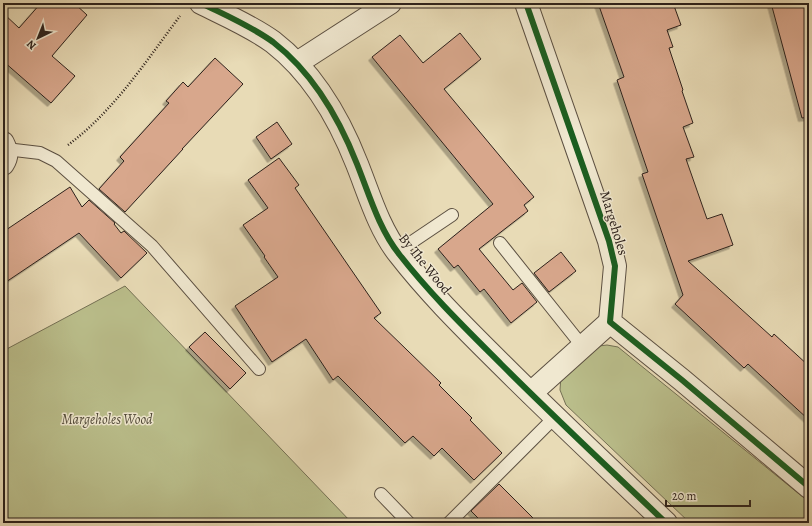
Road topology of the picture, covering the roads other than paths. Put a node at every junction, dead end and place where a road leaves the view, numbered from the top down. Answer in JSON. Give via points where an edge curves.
{"nodes":[{"id":1,"x":201,"y":3,"type":"edge"},
{"id":2,"x":390,"y":3,"type":"edge"},
{"id":3,"x":526,"y":3,"type":"edge"},
{"id":4,"x":297,"y":63,"type":"junction"},
{"id":5,"x":4,"y":152,"type":"edge"},
{"id":6,"x":452,"y":215,"type":"dead end"},
{"id":7,"x":500,"y":243,"type":"dead end"},
{"id":8,"x":397,"y":252,"type":"junction"},
{"id":9,"x":610,"y":322,"type":"junction"},
{"id":10,"x":583,"y":347,"type":"junction"},
{"id":11,"x":259,"y":369,"type":"dead end"},
{"id":12,"x":531,"y":393,"type":"junction"},
{"id":13,"x":555,"y":417,"type":"junction"},
{"id":14,"x":809,"y":487,"type":"edge"},
{"id":15,"x":381,"y":494,"type":"dead end"},
{"id":16,"x":409,"y":523,"type":"edge"},
{"id":17,"x":448,"y":523,"type":"edge"},
{"id":18,"x":666,"y":523,"type":"edge"}],
"edges":[{"from":1,"to":4,"type":"street","name":"By The Wood","via":[[247,26],[272,42]]},
{"from":2,"to":4,"type":"street"},
{"from":3,"to":9,"type":"street","name":"Margeholes","via":[[609,241],[615,266]]},
{"from":4,"to":8,"type":"street","name":"By The Wood","via":[[327,102],[342,128],[382,227]]},
{"from":5,"to":11,"type":"lane","via":[[40,153],[56,161],[152,246]]},
{"from":6,"to":8,"type":"lane"},
{"from":7,"to":10,"type":"lane"},
{"from":8,"to":12,"type":"street","name":"By The Wood","via":[[447,310]]},
{"from":9,"to":10,"type":"street"},
{"from":9,"to":14,"type":"street"},
{"from":10,"to":12,"type":"street"},
{"from":12,"to":13,"type":"street","name":"By The Wood"},
{"from":13,"to":17,"type":"lane"},
{"from":13,"to":18,"type":"street","name":"By The Wood"},
{"from":15,"to":16,"type":"lane"}]}
